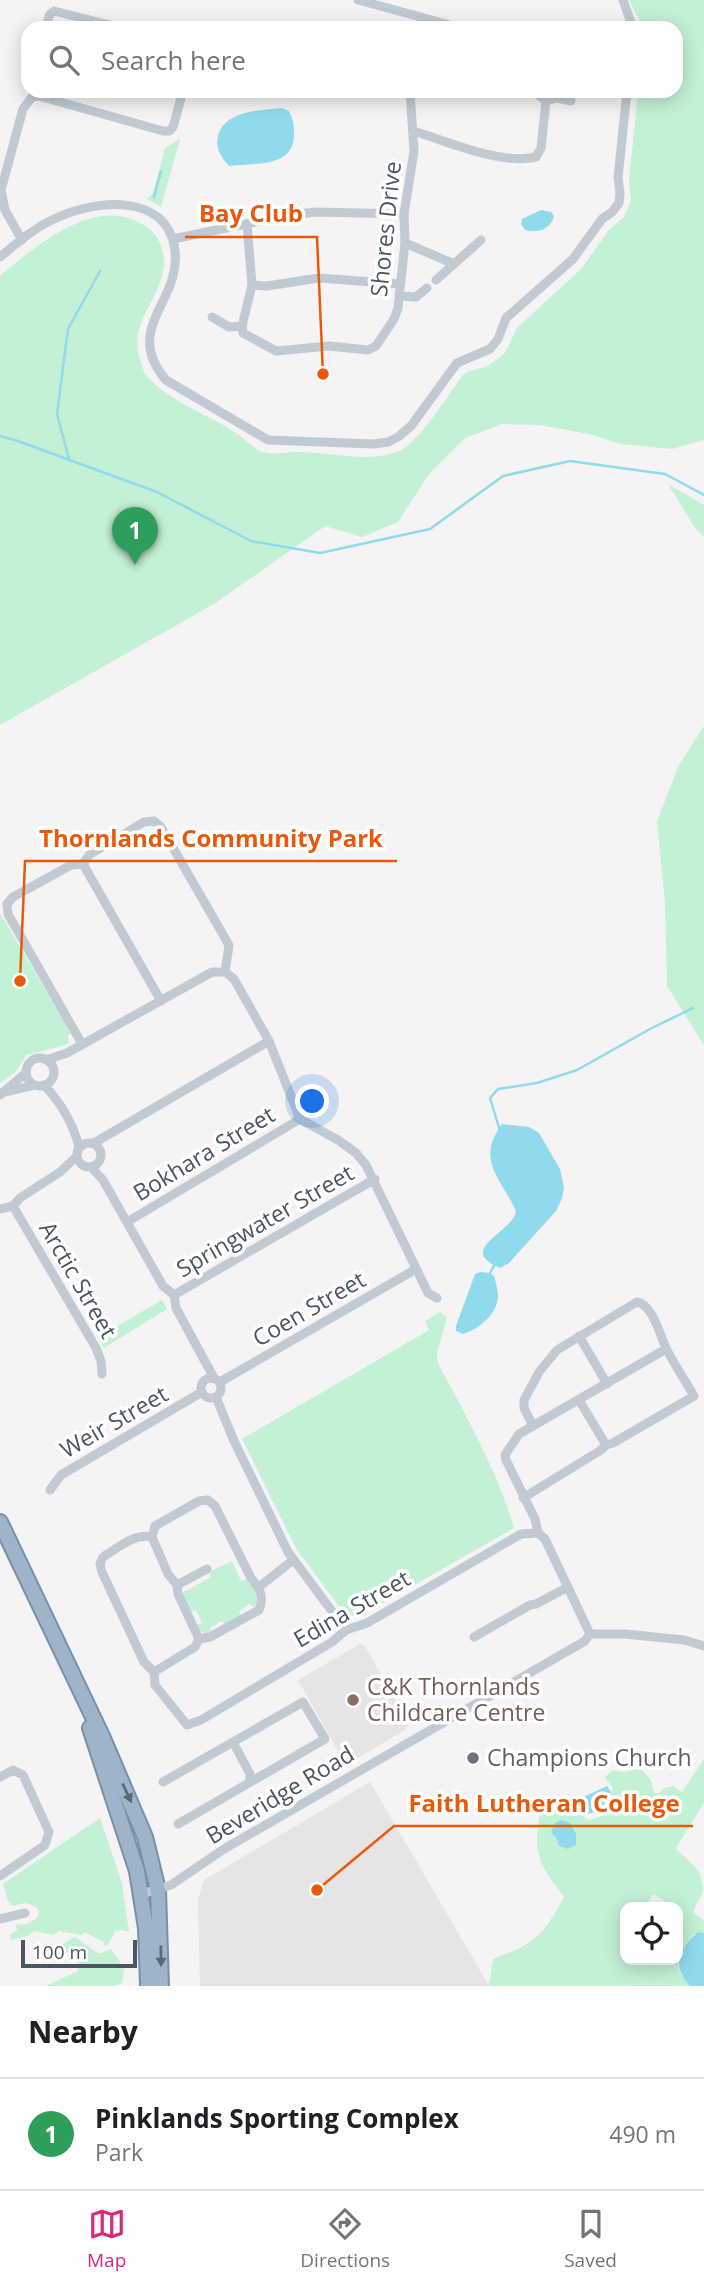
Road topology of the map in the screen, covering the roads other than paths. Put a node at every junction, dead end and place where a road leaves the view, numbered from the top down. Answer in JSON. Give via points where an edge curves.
{"nodes":[{"id":1,"x":358,"y":0,"type":"edge"},
{"id":2,"x":623,"y":0,"type":"edge"},
{"id":3,"x":423,"y":18,"type":"junction"},
{"id":4,"x":48,"y":21,"type":"edge"},
{"id":5,"x":94,"y":21,"type":"edge"},
{"id":6,"x":422,"y":21,"type":"edge"},
{"id":7,"x":434,"y":21,"type":"edge"},
{"id":8,"x":630,"y":21,"type":"edge"},
{"id":9,"x":31,"y":98,"type":"edge"},
{"id":10,"x":48,"y":98,"type":"edge"},
{"id":11,"x":181,"y":98,"type":"edge"},
{"id":12,"x":411,"y":98,"type":"edge"},
{"id":13,"x":542,"y":98,"type":"edge"},
{"id":14,"x":626,"y":98,"type":"edge"},
{"id":15,"x":546,"y":101,"type":"junction"},
{"id":16,"x":570,"y":101,"type":"dead end"},
{"id":17,"x":414,"y":131,"type":"junction"},
{"id":18,"x":404,"y":214,"type":"junction"},
{"id":19,"x":247,"y":224,"type":"junction"},
{"id":20,"x":173,"y":239,"type":"junction"},
{"id":21,"x":22,"y":240,"type":"junction"},
{"id":22,"x":481,"y":240,"type":"dead end"},
{"id":23,"x":405,"y":243,"type":"junction"},
{"id":24,"x":0,"y":257,"type":"edge"},
{"id":25,"x":454,"y":264,"type":"junction"},
{"id":26,"x":436,"y":280,"type":"dead end"},
{"id":27,"x":400,"y":284,"type":"junction"},
{"id":28,"x":252,"y":285,"type":"junction"},
{"id":29,"x":427,"y":288,"type":"dead end"},
{"id":30,"x":399,"y":296,"type":"junction"},
{"id":31,"x":212,"y":317,"type":"dead end"},
{"id":32,"x":242,"y":326,"type":"junction"},
{"id":33,"x":83,"y":864,"type":"junction"},
{"id":34,"x":225,"y":972,"type":"junction"},
{"id":35,"x":161,"y":1001,"type":"junction"},
{"id":36,"x":270,"y":1041,"type":"junction"},
{"id":37,"x":82,"y":1044,"type":"junction"},
{"id":38,"x":67,"y":1053,"type":"junction"},
{"id":39,"x":46,"y":1060,"type":"junction"},
{"id":40,"x":26,"y":1073,"type":"junction"},
{"id":41,"x":46,"y":1080,"type":"junction"},
{"id":42,"x":3,"y":1094,"type":"edge"},
{"id":43,"x":300,"y":1119,"type":"junction"},
{"id":44,"x":89,"y":1154,"type":"junction"},
{"id":45,"x":374,"y":1179,"type":"junction"},
{"id":46,"x":13,"y":1206,"type":"junction"},
{"id":47,"x":0,"y":1209,"type":"edge"},
{"id":48,"x":127,"y":1223,"type":"junction"},
{"id":49,"x":416,"y":1269,"type":"junction"},
{"id":50,"x":174,"y":1295,"type":"junction"},
{"id":51,"x":437,"y":1298,"type":"dead end"},
{"id":52,"x":579,"y":1336,"type":"junction"},
{"id":53,"x":666,"y":1349,"type":"junction"},
{"id":54,"x":202,"y":1358,"type":"junction"},
{"id":55,"x":102,"y":1374,"type":"dead end"},
{"id":56,"x":217,"y":1380,"type":"junction"},
{"id":57,"x":607,"y":1384,"type":"junction"},
{"id":58,"x":202,"y":1387,"type":"junction"},
{"id":59,"x":216,"y":1397,"type":"junction"},
{"id":60,"x":579,"y":1400,"type":"junction"},
{"id":61,"x":533,"y":1426,"type":"junction"},
{"id":62,"x":606,"y":1445,"type":"junction"},
{"id":63,"x":50,"y":1490,"type":"dead end"},
{"id":64,"x":523,"y":1498,"type":"junction"},
{"id":65,"x":0,"y":1522,"type":"edge"},
{"id":66,"x":538,"y":1533,"type":"junction"},
{"id":67,"x":152,"y":1537,"type":"junction"},
{"id":68,"x":293,"y":1560,"type":"junction"},
{"id":69,"x":207,"y":1569,"type":"dead end"},
{"id":70,"x":177,"y":1585,"type":"junction"},
{"id":71,"x":259,"y":1587,"type":"junction"},
{"id":72,"x":568,"y":1587,"type":"junction"},
{"id":73,"x":346,"y":1630,"type":"junction"},
{"id":74,"x":590,"y":1634,"type":"junction"},
{"id":75,"x":474,"y":1637,"type":"dead end"},
{"id":76,"x":199,"y":1639,"type":"junction"},
{"id":77,"x":704,"y":1646,"type":"edge"},
{"id":78,"x":154,"y":1672,"type":"junction"},
{"id":79,"x":77,"y":1687,"type":"junction"},
{"id":80,"x":233,"y":1742,"type":"junction"},
{"id":81,"x":0,"y":1777,"type":"edge"},
{"id":82,"x":163,"y":1782,"type":"dead end"},
{"id":83,"x":250,"y":1782,"type":"junction"},
{"id":84,"x":178,"y":1824,"type":"dead end"},
{"id":85,"x":0,"y":1876,"type":"edge"},
{"id":86,"x":158,"y":1890,"type":"junction"},
{"id":87,"x":142,"y":1894,"type":"junction"},
{"id":88,"x":25,"y":1913,"type":"dead end"},
{"id":89,"x":0,"y":1919,"type":"edge"},
{"id":90,"x":148,"y":1986,"type":"edge"},
{"id":91,"x":161,"y":1986,"type":"edge"}],
"edges":[{"from":1,"to":3,"type":"street"},
{"from":2,"to":8,"type":"street"},
{"from":3,"to":6,"type":"street"},
{"from":3,"to":7,"type":"street"},
{"from":4,"to":5,"type":"street","via":[[54,11]]},
{"from":9,"to":21,"type":"street","via":[[23,109],[1,190],[5,210]]},
{"from":10,"to":11,"type":"street","via":[[163,131],[173,127]]},
{"from":12,"to":17,"type":"street","name":"Shores Drive"},
{"from":13,"to":15,"type":"street"},
{"from":14,"to":20,"type":"street","via":[[619,203],[573,259],[506,318],[490,349],[457,363],[411,426],[387,442],[268,440],[166,380],[156,369],[148,341],[175,273]]},
{"from":15,"to":16,"type":"street"},
{"from":15,"to":17,"type":"street","via":[[536,157],[486,153]]},
{"from":17,"to":18,"type":"street","name":"Shores Drive"},
{"from":18,"to":19,"type":"street","via":[[316,212]]},
{"from":18,"to":23,"type":"street","name":"Shores Drive"},
{"from":19,"to":20,"type":"street"},
{"from":19,"to":28,"type":"street"},
{"from":20,"to":21,"type":"street","via":[[155,215],[136,206],[90,205],[50,221]]},
{"from":21,"to":24,"type":"street"},
{"from":22,"to":25,"type":"street"},
{"from":23,"to":25,"type":"street"},
{"from":23,"to":27,"type":"street","name":"Shores Drive"},
{"from":25,"to":26,"type":"street"},
{"from":27,"to":28,"type":"street","via":[[319,278]]},
{"from":27,"to":30,"type":"street","name":"Shores Drive"},
{"from":28,"to":32,"type":"street"},
{"from":29,"to":30,"type":"street","via":[[416,297]]},
{"from":30,"to":32,"type":"street","name":"Shores Drive","via":[[394,319],[368,350],[329,346],[276,351],[243,333]]},
{"from":31,"to":32,"type":"street","name":"Shores Drive","via":[[229,327]]},
{"from":33,"to":34,"type":"street","via":[[89,855],[154,821],[229,945]]},
{"from":33,"to":35,"type":"street"},
{"from":33,"to":37,"type":"street","via":[[71,864],[13,897],[7,908]]},
{"from":34,"to":35,"type":"street","via":[[212,972]]},
{"from":34,"to":36,"type":"street","via":[[234,979]]},
{"from":35,"to":37,"type":"street"},
{"from":36,"to":43,"type":"street"},
{"from":36,"to":44,"type":"street","via":[[107,1134]]},
{"from":37,"to":38,"type":"street"},
{"from":38,"to":39,"type":"street"},
{"from":38,"to":41,"type":"street"},
{"from":39,"to":40,"type":"street","via":[[31,1062]]},
{"from":39,"to":41,"type":"street"},
{"from":40,"to":41,"type":"street","via":[[29,1080]]},
{"from":40,"to":42,"type":"street"},
{"from":41,"to":42,"type":"street"},
{"from":41,"to":44,"type":"street"},
{"from":43,"to":45,"type":"street","via":[[356,1153]]},
{"from":43,"to":48,"type":"street","name":"Bokhara Street"},
{"from":44,"to":46,"type":"street"},
{"from":44,"to":48,"type":"street"},
{"from":45,"to":49,"type":"street"},
{"from":45,"to":50,"type":"street","name":"Springwater Street"},
{"from":46,"to":47,"type":"street"},
{"from":46,"to":55,"type":"street","name":"Arctic Street","via":[[96,1348]]},
{"from":48,"to":50,"type":"street","via":[[163,1286]]},
{"from":49,"to":51,"type":"street","via":[[428,1293]]},
{"from":49,"to":56,"type":"street","name":"Coen Street"},
{"from":50,"to":54,"type":"street"},
{"from":52,"to":53,"type":"street","via":[[641,1302],[661,1332]]},
{"from":52,"to":57,"type":"street"},
{"from":52,"to":61,"type":"street","via":[[557,1350],[524,1400]]},
{"from":53,"to":57,"type":"street"},
{"from":53,"to":62,"type":"street","via":[[694,1396]]},
{"from":54,"to":56,"type":"street"},
{"from":54,"to":58,"type":"street"},
{"from":56,"to":58,"type":"street","via":[[207,1378]]},
{"from":56,"to":59,"type":"street","via":[[221,1389]]},
{"from":57,"to":60,"type":"street"},
{"from":58,"to":59,"type":"street","via":[[206,1397]]},
{"from":58,"to":63,"type":"street","name":"Weir Street","via":[[61,1475]]},
{"from":59,"to":68,"type":"street"},
{"from":60,"to":61,"type":"street"},
{"from":60,"to":62,"type":"street"},
{"from":61,"to":64,"type":"street","via":[[519,1434],[505,1455]]},
{"from":62,"to":64,"type":"street"},
{"from":64,"to":66,"type":"street"},
{"from":65,"to":79,"type":"highway"},
{"from":66,"to":72,"type":"street"},
{"from":66,"to":73,"type":"street","name":"Edina Street","via":[[521,1534],[367,1623]]},
{"from":67,"to":70,"type":"street"},
{"from":67,"to":71,"type":"street","via":[[155,1526],[208,1500]]},
{"from":67,"to":78,"type":"street","via":[[135,1537],[103,1557],[100,1564],[144,1662]]},
{"from":68,"to":71,"type":"street"},
{"from":68,"to":73,"type":"street"},
{"from":69,"to":70,"type":"street"},
{"from":70,"to":76,"type":"street"},
{"from":71,"to":76,"type":"street","via":[[259,1610]]},
{"from":72,"to":74,"type":"street"},
{"from":72,"to":75,"type":"street"},
{"from":73,"to":78,"type":"street","name":"Edina Street","via":[[187,1726],[155,1685]]},
{"from":74,"to":77,"type":"street","via":[[684,1640]]},
{"from":74,"to":86,"type":"street","name":"Beveridge Road"},
{"from":76,"to":78,"type":"street","via":[[195,1647]]},
{"from":79,"to":86,"type":"highway","one_way":true,"via":[[135,1811]]},
{"from":79,"to":87,"type":"highway"},
{"from":80,"to":82,"type":"street"},
{"from":80,"to":83,"type":"street"},
{"from":80,"to":83,"type":"street","via":[[303,1702],[325,1739]]},
{"from":81,"to":85,"type":"street","via":[[13,1770],[23,1775],[49,1832],[45,1845]]},
{"from":83,"to":84,"type":"street"},
{"from":86,"to":87,"type":"street","name":"Beveridge Road"},
{"from":86,"to":91,"type":"highway","one_way":true},
{"from":87,"to":90,"type":"highway"},
{"from":88,"to":89,"type":"street"}]}
